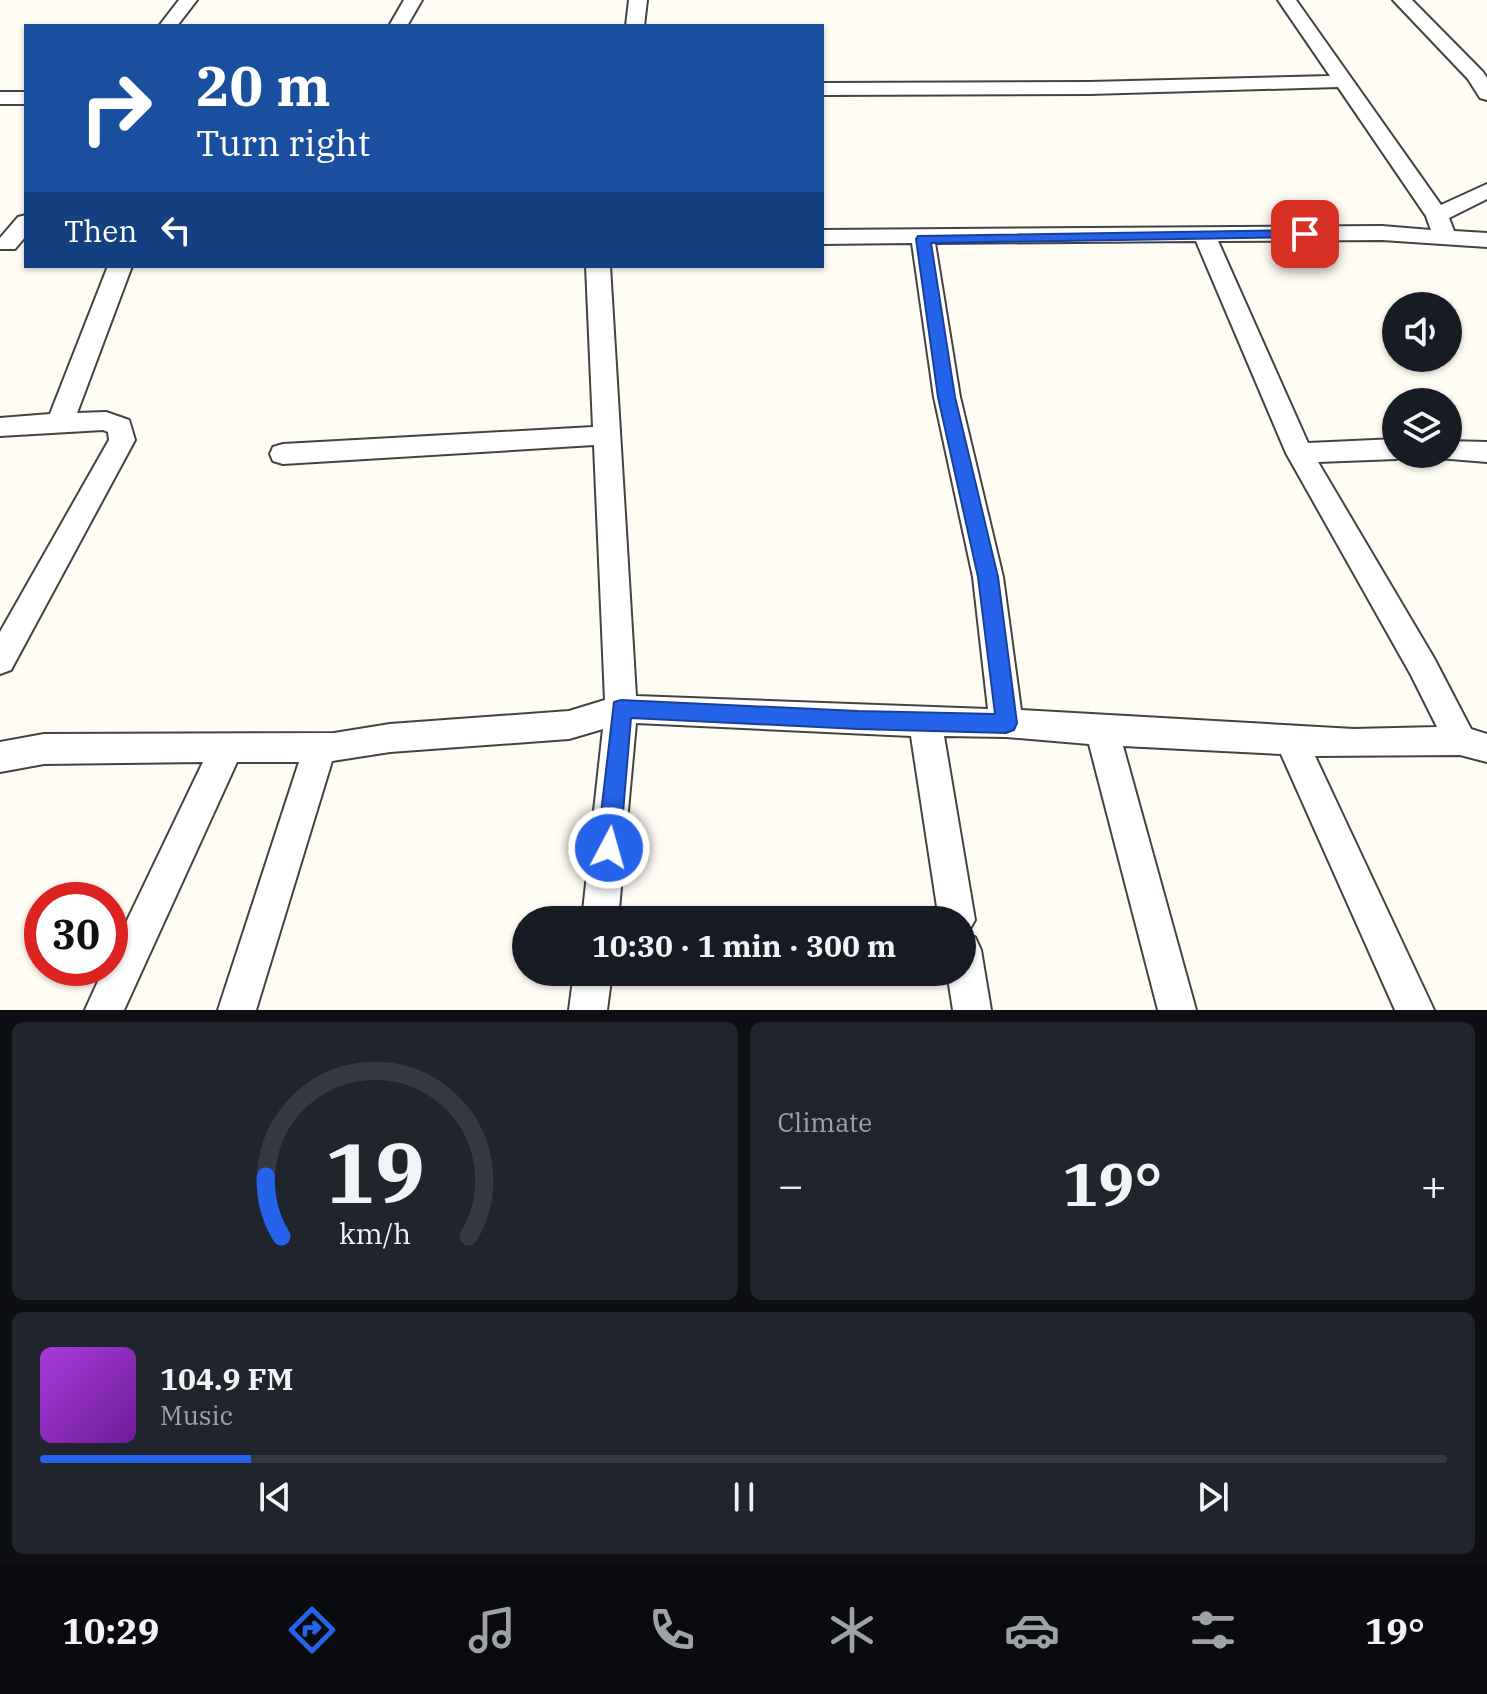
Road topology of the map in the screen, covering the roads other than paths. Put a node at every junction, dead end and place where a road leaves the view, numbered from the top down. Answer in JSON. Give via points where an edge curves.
{"nodes":[{"id":1,"x":188,"y":0,"type":"edge"},
{"id":2,"x":413,"y":0,"type":"edge"},
{"id":3,"x":638,"y":0,"type":"edge"},
{"id":4,"x":1287,"y":0,"type":"edge"},
{"id":5,"x":1402,"y":0,"type":"edge"},
{"id":6,"x":170,"y":24,"type":"edge"},
{"id":7,"x":399,"y":24,"type":"edge"},
{"id":8,"x":635,"y":24,"type":"edge"},
{"id":9,"x":1481,"y":77,"type":"edge"},
{"id":10,"x":1343,"y":81,"type":"junction"},
{"id":11,"x":824,"y":89,"type":"edge"},
{"id":12,"x":1487,"y":94,"type":"edge"},
{"id":13,"x":0,"y":98,"type":"edge"},
{"id":14,"x":24,"y":98,"type":"edge"},
{"id":15,"x":1487,"y":190,"type":"edge"},
{"id":16,"x":1437,"y":216,"type":"junction"},
{"id":17,"x":24,"y":225,"type":"edge"},
{"id":18,"x":1205,"y":236,"type":"junction"},
{"id":19,"x":824,"y":237,"type":"edge"},
{"id":20,"x":1445,"y":238,"type":"junction"},
{"id":21,"x":923,"y":239,"type":"junction"},
{"id":22,"x":1487,"y":240,"type":"edge"},
{"id":23,"x":11,"y":244,"type":"edge"},
{"id":24,"x":119,"y":268,"type":"edge"},
{"id":25,"x":598,"y":268,"type":"edge"},
{"id":26,"x":60,"y":423,"type":"junction"},
{"id":27,"x":0,"y":427,"type":"edge"},
{"id":28,"x":609,"y":435,"type":"junction"},
{"id":29,"x":1382,"y":450,"type":"edge"},
{"id":30,"x":1462,"y":451,"type":"edge"},
{"id":31,"x":1487,"y":452,"type":"edge"},
{"id":32,"x":1299,"y":453,"type":"junction"},
{"id":33,"x":283,"y":454,"type":"dead end"},
{"id":34,"x":0,"y":661,"type":"edge"},
{"id":35,"x":621,"y":709,"type":"junction"},
{"id":36,"x":925,"y":721,"type":"junction"},
{"id":37,"x":1006,"y":723,"type":"junction"},
{"id":38,"x":1102,"y":731,"type":"junction"},
{"id":39,"x":1291,"y":739,"type":"junction"},
{"id":40,"x":1474,"y":744,"type":"edge"},
{"id":41,"x":227,"y":748,"type":"junction"},
{"id":42,"x":320,"y":748,"type":"junction"},
{"id":43,"x":0,"y":757,"type":"edge"},
{"id":44,"x":601,"y":906,"type":"edge"},
{"id":45,"x":955,"y":906,"type":"edge"},
{"id":46,"x":591,"y":986,"type":"edge"},
{"id":47,"x":968,"y":986,"type":"edge"},
{"id":48,"x":104,"y":1010,"type":"edge"},
{"id":49,"x":237,"y":1010,"type":"edge"},
{"id":50,"x":588,"y":1010,"type":"edge"},
{"id":51,"x":972,"y":1010,"type":"edge"},
{"id":52,"x":1177,"y":1010,"type":"edge"},
{"id":53,"x":1415,"y":1010,"type":"edge"}],
"edges":[{"from":1,"to":6,"type":"street"},
{"from":2,"to":7,"type":"street"},
{"from":3,"to":8,"type":"street"},
{"from":4,"to":10,"type":"street"},
{"from":5,"to":9,"type":"street"},
{"from":9,"to":12,"type":"street"},
{"from":10,"to":11,"type":"street"},
{"from":10,"to":16,"type":"street"},
{"from":13,"to":14,"type":"street"},
{"from":15,"to":16,"type":"street"},
{"from":16,"to":20,"type":"street"},
{"from":17,"to":23,"type":"street"},
{"from":18,"to":20,"type":"street","via":[[1382,233]]},
{"from":18,"to":21,"type":"street"},
{"from":18,"to":32,"type":"street"},
{"from":19,"to":21,"type":"street"},
{"from":20,"to":22,"type":"street"},
{"from":21,"to":37,"type":"street","via":[[947,397],[988,577]]},
{"from":24,"to":26,"type":"street"},
{"from":25,"to":28,"type":"street"},
{"from":26,"to":27,"type":"street"},
{"from":26,"to":34,"type":"street","via":[[106,421],[120,427],[122,440]]},
{"from":28,"to":33,"type":"street"},
{"from":28,"to":35,"type":"street"},
{"from":29,"to":32,"type":"street"},
{"from":30,"to":31,"type":"street"},
{"from":32,"to":40,"type":"street","via":[[1423,667]]},
{"from":35,"to":36,"type":"street"},
{"from":35,"to":42,"type":"street","via":[[569,725]]},
{"from":35,"to":44,"type":"street"},
{"from":36,"to":37,"type":"street"},
{"from":36,"to":45,"type":"street"},
{"from":37,"to":38,"type":"street"},
{"from":38,"to":39,"type":"street"},
{"from":38,"to":52,"type":"street"},
{"from":39,"to":40,"type":"street"},
{"from":39,"to":53,"type":"street"},
{"from":41,"to":42,"type":"street"},
{"from":41,"to":43,"type":"street","via":[[44,749]]},
{"from":41,"to":48,"type":"street"},
{"from":42,"to":49,"type":"street"},
{"from":46,"to":50,"type":"street"},
{"from":47,"to":51,"type":"street"}]}
